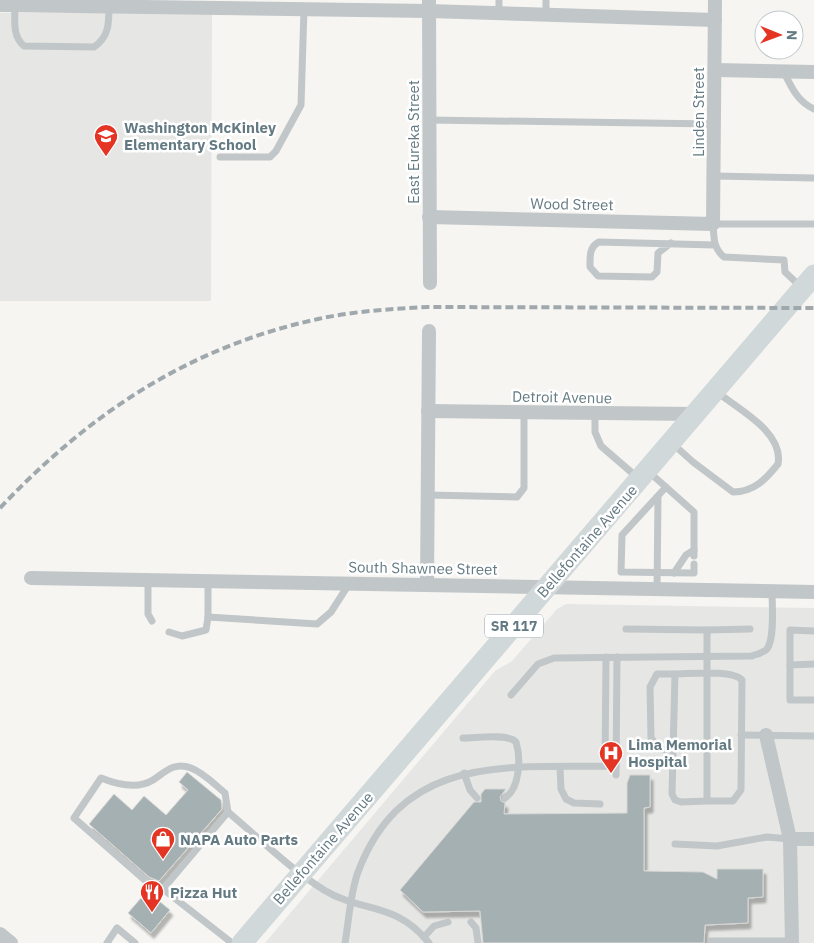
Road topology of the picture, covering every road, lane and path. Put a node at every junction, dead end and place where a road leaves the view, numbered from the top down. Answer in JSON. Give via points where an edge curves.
{"nodes":[{"id":1,"x":546,"y":0,"type":"edge"},
{"id":2,"x":715,"y":0,"type":"edge"},
{"id":3,"x":0,"y":5,"type":"edge"},
{"id":4,"x":15,"y":5,"type":"junction"},
{"id":5,"x":429,"y":5,"type":"edge"},
{"id":6,"x":109,"y":6,"type":"junction"},
{"id":7,"x":499,"y":7,"type":"edge"},
{"id":8,"x":304,"y":9,"type":"junction"},
{"id":9,"x":546,"y":15,"type":"junction"},
{"id":10,"x":715,"y":20,"type":"junction"},
{"id":11,"x":714,"y":70,"type":"junction"},
{"id":12,"x":784,"y":72,"type":"junction"},
{"id":13,"x":814,"y":72,"type":"edge"},
{"id":14,"x":814,"y":108,"type":"edge"},
{"id":15,"x":429,"y":120,"type":"junction"},
{"id":16,"x":714,"y":124,"type":"junction"},
{"id":17,"x":220,"y":156,"type":"dead end"},
{"id":18,"x":714,"y":176,"type":"junction"},
{"id":19,"x":814,"y":178,"type":"edge"},
{"id":20,"x":430,"y":217,"type":"junction"},
{"id":21,"x":713,"y":224,"type":"junction"},
{"id":22,"x":814,"y":224,"type":"edge"},
{"id":23,"x":671,"y":242,"type":"junction"},
{"id":24,"x":715,"y":245,"type":"junction"},
{"id":25,"x":808,"y":282,"type":"edge"},
{"id":26,"x":430,"y":283,"type":"dead end"},
{"id":27,"x":429,"y":331,"type":"dead end"},
{"id":28,"x":715,"y":391,"type":"junction"},
{"id":29,"x":428,"y":411,"type":"junction"},
{"id":30,"x":524,"y":413,"type":"junction"},
{"id":31,"x":595,"y":414,"type":"junction"},
{"id":32,"x":695,"y":414,"type":"junction"},
{"id":33,"x":671,"y":442,"type":"junction"},
{"id":34,"x":643,"y":475,"type":"junction"},
{"id":35,"x":666,"y":487,"type":"junction"},
{"id":36,"x":427,"y":495,"type":"junction"},
{"id":37,"x":658,"y":498,"type":"junction"},
{"id":38,"x":694,"y":564,"type":"dead end"},
{"id":39,"x":658,"y":572,"type":"junction"},
{"id":40,"x":674,"y":573,"type":"junction"},
{"id":41,"x":31,"y":578,"type":"dead end"},
{"id":42,"x":148,"y":580,"type":"junction"},
{"id":43,"x":208,"y":581,"type":"junction"},
{"id":44,"x":350,"y":584,"type":"junction"},
{"id":45,"x":427,"y":585,"type":"junction"},
{"id":46,"x":548,"y":586,"type":"junction"},
{"id":47,"x":657,"y":589,"type":"junction"},
{"id":48,"x":772,"y":591,"type":"junction"},
{"id":49,"x":814,"y":592,"type":"edge"},
{"id":50,"x":208,"y":617,"type":"junction"},
{"id":51,"x":152,"y":621,"type":"dead end"},
{"id":52,"x":626,"y":628,"type":"dead end"},
{"id":53,"x":707,"y":630,"type":"junction"},
{"id":54,"x":750,"y":630,"type":"dead end"},
{"id":55,"x":814,"y":631,"type":"edge"},
{"id":56,"x":169,"y":632,"type":"dead end"},
{"id":57,"x":707,"y":656,"type":"junction"},
{"id":58,"x":606,"y":657,"type":"junction"},
{"id":59,"x":617,"y":657,"type":"junction"},
{"id":60,"x":814,"y":664,"type":"edge"},
{"id":61,"x":790,"y":665,"type":"junction"},
{"id":62,"x":675,"y":674,"type":"junction"},
{"id":63,"x":707,"y":674,"type":"junction"},
{"id":64,"x":511,"y":695,"type":"dead end"},
{"id":65,"x":814,"y":700,"type":"edge"},
{"id":66,"x":741,"y":735,"type":"junction"},
{"id":67,"x":766,"y":735,"type":"junction"},
{"id":68,"x":814,"y":736,"type":"edge"},
{"id":69,"x":463,"y":738,"type":"dead end"},
{"id":70,"x":673,"y":750,"type":"junction"},
{"id":71,"x":518,"y":766,"type":"junction"},
{"id":72,"x":560,"y":766,"type":"junction"},
{"id":73,"x":605,"y":766,"type":"junction"},
{"id":74,"x":616,"y":766,"type":"junction"},
{"id":75,"x":464,"y":773,"type":"junction"},
{"id":76,"x":616,"y":775,"type":"dead end"},
{"id":77,"x":477,"y":798,"type":"dead end"},
{"id":78,"x":505,"y":798,"type":"dead end"},
{"id":79,"x":707,"y":801,"type":"junction"},
{"id":80,"x":600,"y":804,"type":"dead end"},
{"id":81,"x":228,"y":812,"type":"junction"},
{"id":82,"x":790,"y":839,"type":"junction"},
{"id":83,"x":814,"y":839,"type":"edge"},
{"id":84,"x":675,"y":844,"type":"dead end"},
{"id":85,"x":301,"y":874,"type":"junction"},
{"id":86,"x":163,"y":889,"type":"junction"},
{"id":87,"x":352,"y":902,"type":"junction"},
{"id":88,"x":448,"y":922,"type":"dead end"},
{"id":89,"x":471,"y":922,"type":"dead end"},
{"id":90,"x":0,"y":934,"type":"edge"},
{"id":91,"x":426,"y":940,"type":"edge"},
{"id":92,"x":711,"y":940,"type":"dead end"},
{"id":93,"x":762,"y":942,"type":"edge"},
{"id":94,"x":792,"y":942,"type":"edge"},
{"id":95,"x":11,"y":943,"type":"edge"},
{"id":96,"x":107,"y":943,"type":"edge"},
{"id":97,"x":135,"y":943,"type":"edge"},
{"id":98,"x":232,"y":943,"type":"edge"},
{"id":99,"x":242,"y":943,"type":"edge"},
{"id":100,"x":345,"y":943,"type":"edge"},
{"id":101,"x":478,"y":943,"type":"edge"}],
"edges":[{"from":1,"to":9,"type":"lane"},
{"from":2,"to":10,"type":"street","name":"Linden Street"},
{"from":3,"to":4,"type":"street"},
{"from":4,"to":6,"type":"street"},
{"from":4,"to":6,"type":"lane","via":[[15,28],[19,42],[24,46],[94,47],[102,42],[109,26]]},
{"from":5,"to":7,"type":"street"},
{"from":5,"to":8,"type":"street"},
{"from":5,"to":15,"type":"street","name":"East Eureka Street"},
{"from":6,"to":8,"type":"street"},
{"from":7,"to":9,"type":"street"},
{"from":8,"to":17,"type":"lane","via":[[301,105],[276,151],[270,157]]},
{"from":9,"to":10,"type":"street"},
{"from":10,"to":11,"type":"street","name":"Linden Street"},
{"from":11,"to":12,"type":"street"},
{"from":11,"to":16,"type":"street","name":"Linden Street"},
{"from":12,"to":13,"type":"street"},
{"from":12,"to":14,"type":"lane","via":[[796,96]]},
{"from":15,"to":16,"type":"lane"},
{"from":15,"to":20,"type":"street","name":"East Eureka Street"},
{"from":16,"to":18,"type":"street","name":"Linden Street"},
{"from":18,"to":19,"type":"lane"},
{"from":18,"to":21,"type":"street","name":"Linden Street"},
{"from":20,"to":21,"type":"street","name":"Wood Street"},
{"from":20,"to":26,"type":"street","name":"East Eureka Street"},
{"from":21,"to":22,"type":"lane"},
{"from":21,"to":24,"type":"lane"},
{"from":23,"to":23,"type":"lane","via":[[599,242],[591,251],[590,267],[598,276],[652,277],[657,272],[658,253]]},
{"from":23,"to":24,"type":"lane"},
{"from":24,"to":25,"type":"lane","via":[[724,257],[784,260],[785,272]]},
{"from":25,"to":28,"type":"main road","name":"Bellefontaine Avenue","number":"SR 117"},
{"from":27,"to":29,"type":"street"},
{"from":28,"to":32,"type":"main road","name":"Bellefontaine Avenue","number":"SR 117"},
{"from":28,"to":33,"type":"lane","via":[[760,426],[776,444],[778,464],[766,478],[748,490],[733,492]]},
{"from":29,"to":30,"type":"street","name":"Detroit Avenue"},
{"from":29,"to":36,"type":"street"},
{"from":30,"to":31,"type":"street","name":"Detroit Avenue"},
{"from":30,"to":36,"type":"lane","via":[[524,488],[517,497]]},
{"from":31,"to":32,"type":"street","name":"Detroit Avenue"},
{"from":31,"to":34,"type":"lane","via":[[595,432],[601,446]]},
{"from":32,"to":33,"type":"main road","name":"Bellefontaine Avenue","number":"SR 117"},
{"from":33,"to":34,"type":"main road","name":"Bellefontaine Avenue","number":"SR 117"},
{"from":34,"to":35,"type":"lane"},
{"from":34,"to":46,"type":"main road","name":"Bellefontaine Avenue","number":"SR 117"},
{"from":35,"to":37,"type":"lane"},
{"from":35,"to":40,"type":"lane","via":[[694,512],[694,553],[686,555]]},
{"from":36,"to":45,"type":"street"},
{"from":37,"to":39,"type":"lane"},
{"from":37,"to":39,"type":"lane","via":[[622,535],[621,572]]},
{"from":38,"to":40,"type":"lane","via":[[694,573]]},
{"from":39,"to":40,"type":"lane"},
{"from":39,"to":47,"type":"lane"},
{"from":41,"to":42,"type":"street","name":"South Shawnee Street"},
{"from":42,"to":43,"type":"street","name":"South Shawnee Street"},
{"from":42,"to":51,"type":"lane","via":[[148,614]]},
{"from":43,"to":44,"type":"street","name":"South Shawnee Street"},
{"from":43,"to":50,"type":"lane"},
{"from":44,"to":45,"type":"street","name":"South Shawnee Street"},
{"from":44,"to":50,"type":"lane","via":[[331,612],[317,624]]},
{"from":45,"to":46,"type":"street","name":"South Shawnee Street"},
{"from":46,"to":47,"type":"street","name":"South Shawnee Street"},
{"from":46,"to":85,"type":"main road","name":"Bellefontaine Avenue","number":"SR 117"},
{"from":47,"to":48,"type":"street","name":"South Shawnee Street"},
{"from":48,"to":49,"type":"street","name":"South Shawnee Street"},
{"from":48,"to":57,"type":"lane","via":[[771,638],[767,649],[752,656]]},
{"from":50,"to":56,"type":"lane","via":[[206,630],[182,636]]},
{"from":52,"to":53,"type":"lane"},
{"from":53,"to":54,"type":"lane"},
{"from":53,"to":57,"type":"lane"},
{"from":55,"to":61,"type":"lane","via":[[790,630]]},
{"from":57,"to":59,"type":"lane"},
{"from":57,"to":63,"type":"lane"},
{"from":58,"to":59,"type":"lane"},
{"from":58,"to":64,"type":"lane","via":[[564,656],[546,660],[532,670]]},
{"from":58,"to":73,"type":"lane"},
{"from":59,"to":74,"type":"lane"},
{"from":60,"to":61,"type":"lane"},
{"from":61,"to":65,"type":"lane","via":[[790,700]]},
{"from":62,"to":63,"type":"lane"},
{"from":62,"to":70,"type":"lane"},
{"from":62,"to":70,"type":"lane","via":[[657,674],[650,687],[651,738],[660,749]]},
{"from":63,"to":66,"type":"lane","via":[[733,674],[742,680]]},
{"from":63,"to":79,"type":"lane"},
{"from":66,"to":67,"type":"lane"},
{"from":66,"to":79,"type":"lane","via":[[741,790],[738,797],[733,801]]},
{"from":67,"to":68,"type":"lane"},
{"from":67,"to":82,"type":"street"},
{"from":69,"to":71,"type":"lane","via":[[512,739],[518,746]]},
{"from":70,"to":79,"type":"lane","via":[[674,800]]},
{"from":71,"to":72,"type":"lane"},
{"from":71,"to":75,"type":"lane"},
{"from":71,"to":78,"type":"lane","via":[[515,788]]},
{"from":72,"to":73,"type":"lane"},
{"from":72,"to":80,"type":"lane","via":[[561,789],[566,799],[574,804]]},
{"from":73,"to":74,"type":"lane"},
{"from":74,"to":76,"type":"lane"},
{"from":75,"to":77,"type":"lane","via":[[470,790]]},
{"from":75,"to":87,"type":"lane","via":[[424,790],[402,806],[385,825],[363,861]]},
{"from":81,"to":85,"type":"lane"},
{"from":81,"to":86,"type":"lane"},
{"from":81,"to":86,"type":"lane","via":[[225,793],[189,767],[166,768],[152,781],[134,785],[116,784],[101,778],[74,818],[146,882]]},
{"from":82,"to":83,"type":"street"},
{"from":82,"to":84,"type":"lane","via":[[767,837],[718,846]]},
{"from":82,"to":94,"type":"street"},
{"from":85,"to":87,"type":"lane","via":[[324,890]]},
{"from":85,"to":99,"type":"main road","name":"Bellefontaine Avenue","number":"SR 117"},
{"from":86,"to":98,"type":"lane"},
{"from":87,"to":91,"type":"lane","via":[[387,911],[406,921]]},
{"from":87,"to":100,"type":"lane"},
{"from":88,"to":91,"type":"lane","via":[[434,926]]},
{"from":89,"to":101,"type":"lane","via":[[476,928]]},
{"from":90,"to":95,"type":"street"},
{"from":92,"to":93,"type":"lane"},
{"from":93,"to":94,"type":"lane"},
{"from":96,"to":97,"type":"lane","via":[[118,928]]}]}
